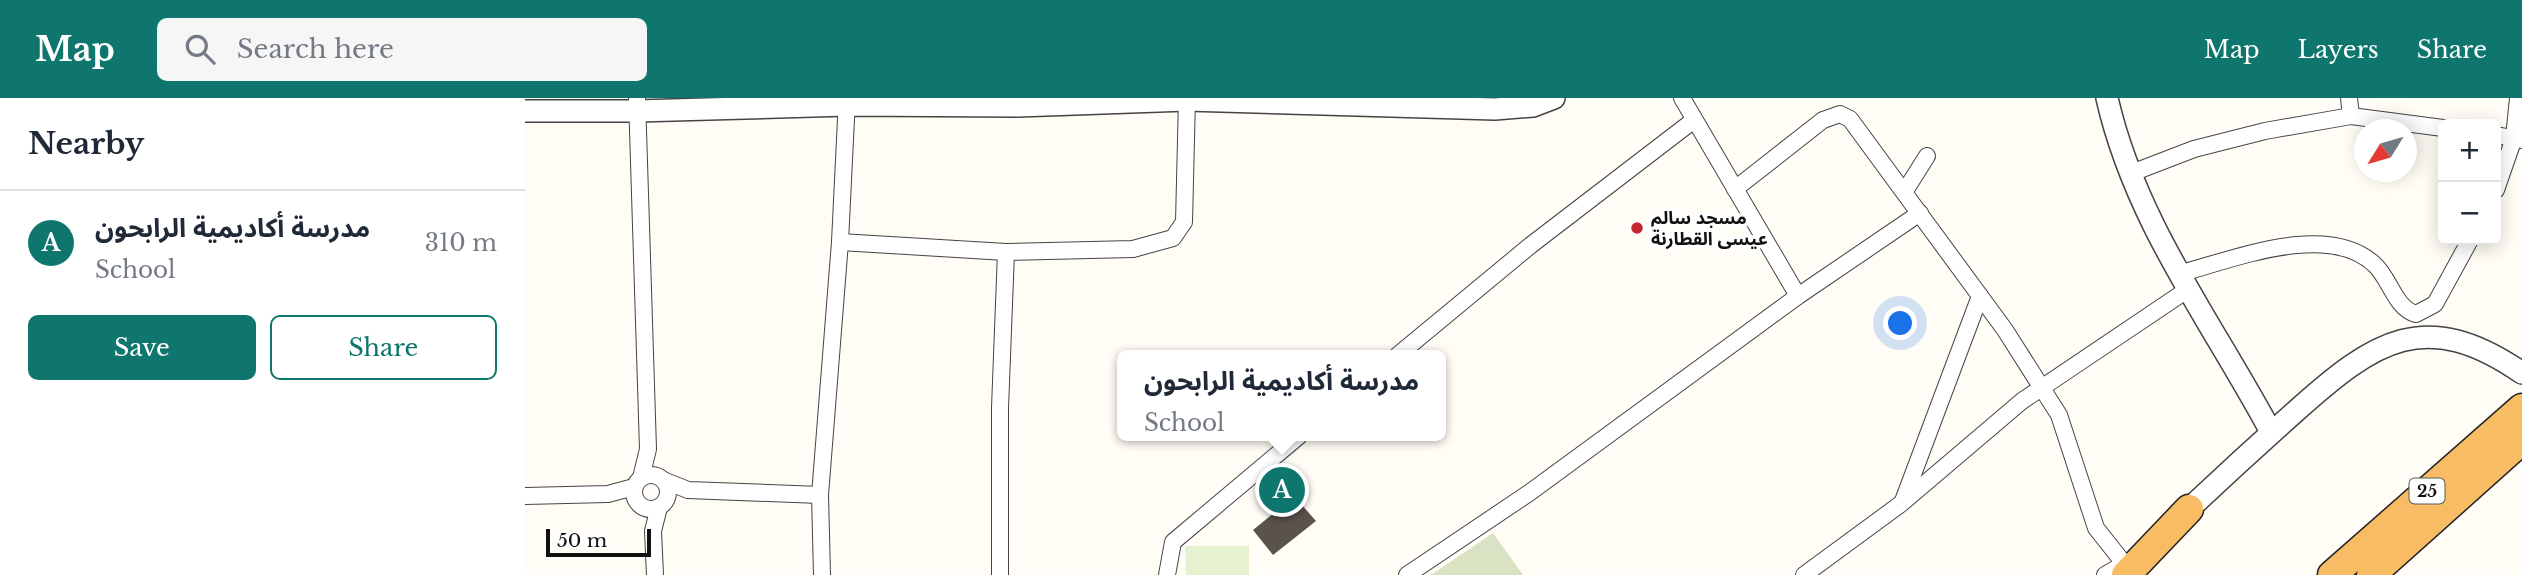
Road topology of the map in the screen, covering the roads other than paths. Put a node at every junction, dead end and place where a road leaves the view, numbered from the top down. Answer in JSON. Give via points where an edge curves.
{"nodes":[{"id":1,"x":1554,"y":98,"type":"edge"},
{"id":2,"x":1682,"y":98,"type":"edge"},
{"id":3,"x":2107,"y":98,"type":"edge"},
{"id":4,"x":2349,"y":98,"type":"edge"},
{"id":5,"x":2518,"y":98,"type":"edge"},
{"id":6,"x":1187,"y":99,"type":"edge"},
{"id":7,"x":847,"y":101,"type":"edge"},
{"id":8,"x":1011,"y":102,"type":"edge"},
{"id":9,"x":1530,"y":102,"type":"edge"},
{"id":10,"x":637,"y":105,"type":"edge"},
{"id":11,"x":535,"y":106,"type":"edge"},
{"id":12,"x":2351,"y":116,"type":"junction"},
{"id":13,"x":1694,"y":120,"type":"junction"},
{"id":14,"x":2438,"y":127,"type":"edge"},
{"id":15,"x":2518,"y":139,"type":"edge"},
{"id":16,"x":1927,"y":156,"type":"dead end"},
{"id":17,"x":2130,"y":174,"type":"junction"},
{"id":18,"x":2499,"y":182,"type":"edge"},
{"id":19,"x":1735,"y":189,"type":"junction"},
{"id":20,"x":1905,"y":191,"type":"junction"},
{"id":21,"x":1920,"y":213,"type":"junction"},
{"id":22,"x":841,"y":242,"type":"junction"},
{"id":23,"x":2467,"y":245,"type":"edge"},
{"id":24,"x":1006,"y":252,"type":"junction"},
{"id":25,"x":2182,"y":282,"type":"junction"},
{"id":26,"x":1798,"y":296,"type":"junction"},
{"id":27,"x":1980,"y":296,"type":"junction"},
{"id":28,"x":1404,"y":350,"type":"edge"},
{"id":29,"x":2521,"y":373,"type":"edge"},
{"id":30,"x":2043,"y":386,"type":"junction"},
{"id":31,"x":2522,"y":408,"type":"edge"},
{"id":32,"x":2271,"y":432,"type":"junction"},
{"id":33,"x":2522,"y":440,"type":"edge"},
{"id":34,"x":1293,"y":441,"type":"edge"},
{"id":35,"x":648,"y":449,"type":"junction"},
{"id":36,"x":661,"y":478,"type":"junction"},
{"id":37,"x":688,"y":490,"type":"junction"},
{"id":38,"x":820,"y":495,"type":"junction"},
{"id":39,"x":525,"y":496,"type":"edge"},
{"id":40,"x":647,"y":497,"type":"junction"},
{"id":41,"x":1902,"y":503,"type":"junction"},
{"id":42,"x":2189,"y":509,"type":"joint"},
{"id":43,"x":2128,"y":572,"type":"edge"},
{"id":44,"x":655,"y":575,"type":"edge"},
{"id":45,"x":822,"y":575,"type":"edge"},
{"id":46,"x":1000,"y":575,"type":"edge"},
{"id":47,"x":1167,"y":575,"type":"edge"},
{"id":48,"x":1408,"y":575,"type":"edge"},
{"id":49,"x":1804,"y":575,"type":"edge"},
{"id":50,"x":2332,"y":575,"type":"edge"},
{"id":51,"x":2371,"y":575,"type":"edge"}],
"edges":[{"from":1,"to":9,"type":"street"},
{"from":2,"to":13,"type":"street"},
{"from":3,"to":17,"type":"street"},
{"from":4,"to":12,"type":"street"},
{"from":5,"to":15,"type":"street"},
{"from":6,"to":8,"type":"street"},
{"from":6,"to":9,"type":"street","via":[[1456,109]]},
{"from":6,"to":24,"type":"street","via":[[1184,222],[1173,238],[1133,250]]},
{"from":7,"to":8,"type":"street"},
{"from":7,"to":10,"type":"street"},
{"from":7,"to":22,"type":"street"},
{"from":10,"to":11,"type":"street"},
{"from":10,"to":35,"type":"street"},
{"from":12,"to":14,"type":"street"},
{"from":12,"to":17,"type":"street","via":[[2194,149]]},
{"from":13,"to":19,"type":"street"},
{"from":13,"to":28,"type":"street"},
{"from":15,"to":18,"type":"street"},
{"from":16,"to":20,"type":"street"},
{"from":17,"to":25,"type":"street"},
{"from":19,"to":20,"type":"street","via":[[1823,120],[1840,114],[1850,119]]},
{"from":19,"to":26,"type":"street"},
{"from":20,"to":21,"type":"street"},
{"from":21,"to":26,"type":"street"},
{"from":21,"to":27,"type":"street"},
{"from":22,"to":24,"type":"street"},
{"from":22,"to":38,"type":"street"},
{"from":23,"to":25,"type":"street","via":[[2435,304],[2416,314],[2403,307],[2381,271],[2366,257],[2330,246],[2292,245]]},
{"from":24,"to":46,"type":"street"},
{"from":25,"to":30,"type":"street"},
{"from":25,"to":32,"type":"street"},
{"from":26,"to":48,"type":"street"},
{"from":27,"to":30,"type":"street"},
{"from":27,"to":41,"type":"street"},
{"from":29,"to":32,"type":"street","via":[[2484,351],[2453,340],[2403,339],[2346,367]]},
{"from":30,"to":41,"type":"street"},
{"from":30,"to":43,"type":"street","via":[[2059,415],[2096,528]]},
{"from":31,"to":50,"type":"highway","number":"25"},
{"from":32,"to":42,"type":"street"},
{"from":33,"to":51,"type":"highway","number":"25"},
{"from":34,"to":47,"type":"street","via":[[1173,542]]},
{"from":35,"to":36,"type":"street"},
{"from":35,"to":40,"type":"street"},
{"from":36,"to":37,"type":"street"},
{"from":36,"to":40,"type":"street"},
{"from":36,"to":40,"type":"street","via":[[668,491]]},
{"from":37,"to":38,"type":"street"},
{"from":37,"to":40,"type":"street"},
{"from":38,"to":45,"type":"street"},
{"from":39,"to":40,"type":"street"},
{"from":40,"to":44,"type":"street"},
{"from":41,"to":49,"type":"street"},
{"from":42,"to":43,"type":"highway","via":[[2162,549]]}]}
